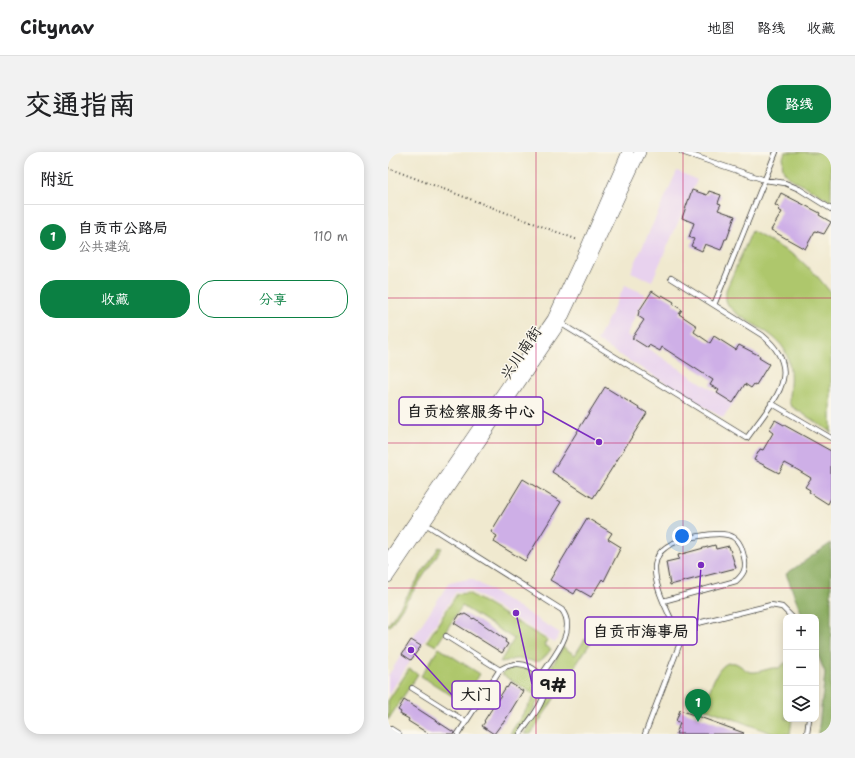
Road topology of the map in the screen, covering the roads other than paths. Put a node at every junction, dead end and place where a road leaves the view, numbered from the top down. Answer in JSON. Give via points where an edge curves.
{"nodes":[{"id":1,"x":628,"y":152,"type":"edge"},
{"id":2,"x":640,"y":152,"type":"edge"},
{"id":3,"x":682,"y":152,"type":"edge"},
{"id":4,"x":776,"y":152,"type":"edge"},
{"id":5,"x":765,"y":180,"type":"junction"},
{"id":6,"x":831,"y":209,"type":"edge"},
{"id":7,"x":671,"y":278,"type":"dead end"},
{"id":8,"x":714,"y":305,"type":"junction"},
{"id":9,"x":560,"y":323,"type":"junction"},
{"id":10,"x":771,"y":403,"type":"junction"},
{"id":11,"x":831,"y":438,"type":"edge"},
{"id":12,"x":424,"y":523,"type":"junction"},
{"id":13,"x":388,"y":560,"type":"edge"},
{"id":14,"x":388,"y":577,"type":"edge"},
{"id":15,"x":663,"y":600,"type":"junction"},
{"id":16,"x":789,"y":614,"type":"edge"},
{"id":17,"x":446,"y":636,"type":"dead end"},
{"id":18,"x":680,"y":642,"type":"junction"},
{"id":19,"x":500,"y":670,"type":"junction"},
{"id":20,"x":541,"y":676,"type":"junction"},
{"id":21,"x":412,"y":688,"type":"dead end"},
{"id":22,"x":466,"y":722,"type":"junction"},
{"id":23,"x":808,"y":722,"type":"edge"},
{"id":24,"x":391,"y":729,"type":"dead end"},
{"id":25,"x":399,"y":734,"type":"edge"},
{"id":26,"x":458,"y":734,"type":"edge"},
{"id":27,"x":520,"y":734,"type":"edge"},
{"id":28,"x":645,"y":734,"type":"edge"},
{"id":29,"x":806,"y":734,"type":"edge"}],
"edges":[{"from":1,"to":13,"type":"street","name":"兴川南街","via":[[553,318]]},
{"from":2,"to":9,"type":"street","name":"兴川南街"},
{"from":3,"to":5,"type":"lane"},
{"from":4,"to":5,"type":"lane"},
{"from":5,"to":6,"type":"lane","via":[[785,183],[799,189]]},
{"from":5,"to":8,"type":"lane"},
{"from":7,"to":8,"type":"lane"},
{"from":8,"to":10,"type":"lane","via":[[773,344],[783,365],[784,375],[783,385]]},
{"from":9,"to":10,"type":"lane","via":[[747,438]]},
{"from":9,"to":12,"type":"street","name":"兴川南街"},
{"from":10,"to":11,"type":"lane"},
{"from":12,"to":14,"type":"street","name":"兴川南街"},
{"from":12,"to":20,"type":"lane","via":[[562,610],[568,620],[566,634]]},
{"from":15,"to":15,"type":"lane","via":[[655,567],[658,556],[665,548],[715,533],[727,534],[738,542],[746,567],[736,581]]},
{"from":15,"to":18,"type":"lane"},
{"from":16,"to":18,"type":"lane","via":[[782,607],[768,605],[692,625],[685,630]]},
{"from":17,"to":19,"type":"lane"},
{"from":18,"to":28,"type":"lane"},
{"from":19,"to":20,"type":"lane","via":[[509,664],[518,663],[532,667]]},
{"from":19,"to":22,"type":"lane"},
{"from":20,"to":27,"type":"lane","via":[[543,698]]},
{"from":21,"to":22,"type":"lane"},
{"from":22,"to":26,"type":"lane"},
{"from":23,"to":29,"type":"lane"},
{"from":24,"to":25,"type":"lane"}]}
